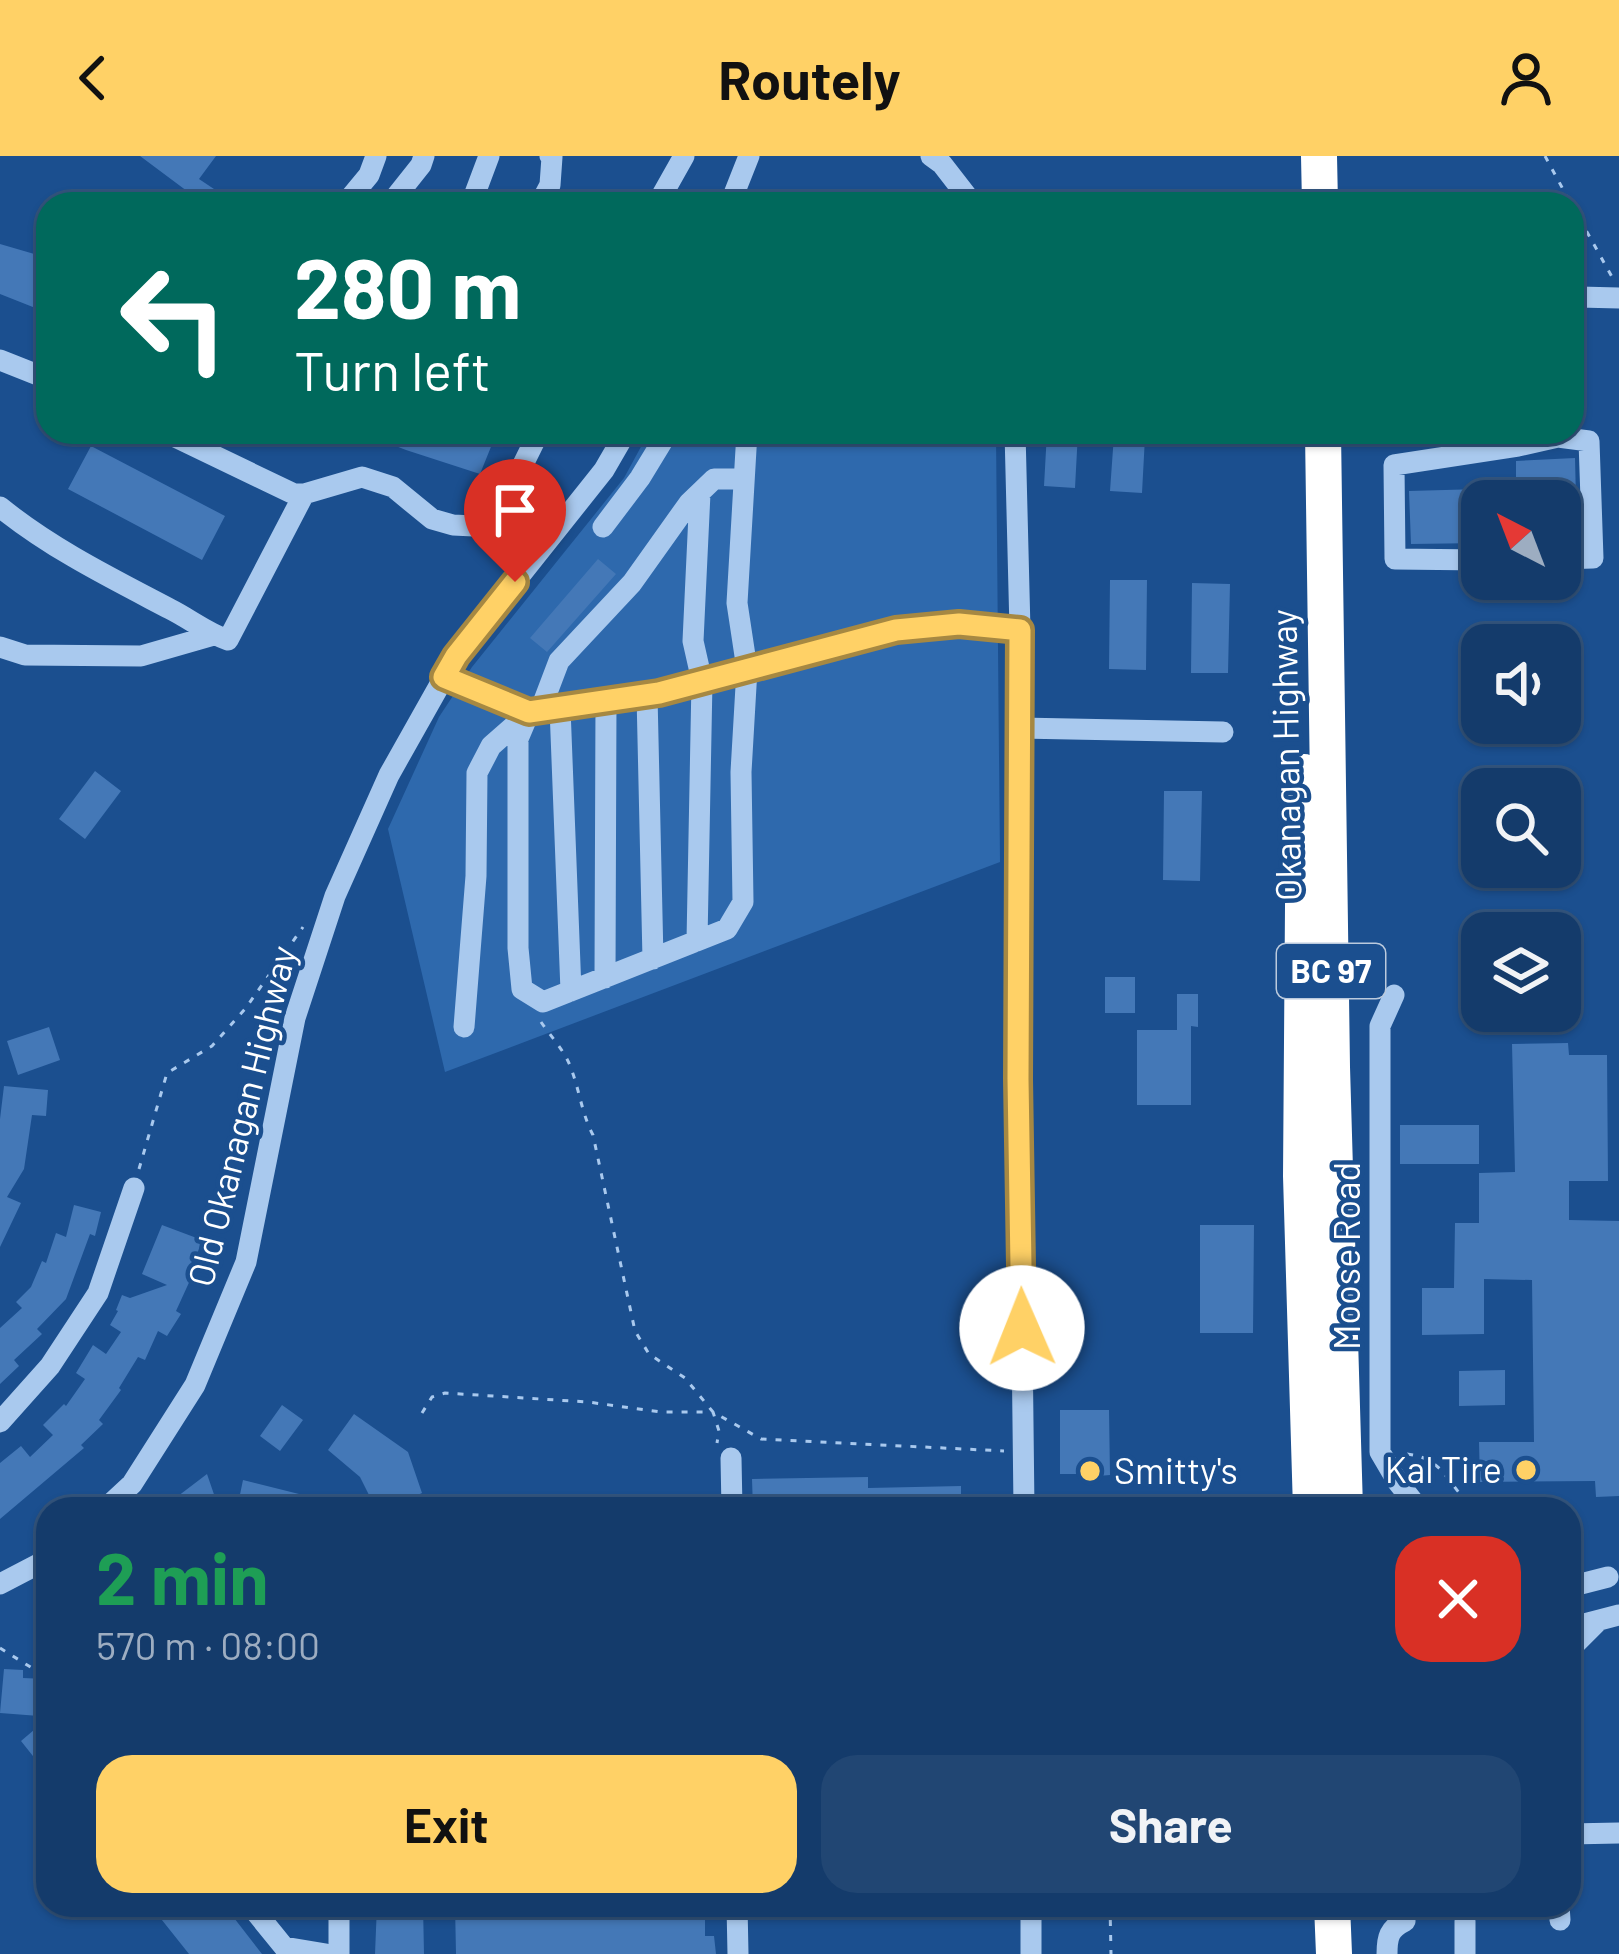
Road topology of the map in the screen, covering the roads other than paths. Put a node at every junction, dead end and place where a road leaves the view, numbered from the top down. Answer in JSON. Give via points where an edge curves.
{"nodes":[{"id":1,"x":376,"y":156,"type":"edge"},
{"id":2,"x":424,"y":156,"type":"edge"},
{"id":3,"x":489,"y":156,"type":"edge"},
{"id":4,"x":554,"y":156,"type":"edge"},
{"id":5,"x":684,"y":156,"type":"edge"},
{"id":6,"x":749,"y":156,"type":"edge"},
{"id":7,"x":931,"y":156,"type":"edge"},
{"id":8,"x":1296,"y":156,"type":"edge"},
{"id":9,"x":1319,"y":156,"type":"edge"},
{"id":10,"x":355,"y":192,"type":"edge"},
{"id":11,"x":400,"y":192,"type":"edge"},
{"id":12,"x":476,"y":192,"type":"edge"},
{"id":13,"x":546,"y":192,"type":"edge"},
{"id":14,"x":664,"y":192,"type":"edge"},
{"id":15,"x":735,"y":192,"type":"edge"},
{"id":16,"x":964,"y":192,"type":"edge"},
{"id":17,"x":1297,"y":192,"type":"edge"},
{"id":18,"x":1320,"y":192,"type":"edge"},
{"id":19,"x":1584,"y":297,"type":"edge"},
{"id":20,"x":1619,"y":298,"type":"edge"},
{"id":21,"x":0,"y":360,"type":"edge"},
{"id":22,"x":36,"y":374,"type":"edge"},
{"id":23,"x":1584,"y":440,"type":"edge"},
{"id":24,"x":190,"y":444,"type":"edge"},
{"id":25,"x":533,"y":444,"type":"edge"},
{"id":26,"x":619,"y":444,"type":"edge"},
{"id":27,"x":661,"y":444,"type":"edge"},
{"id":28,"x":746,"y":444,"type":"edge"},
{"id":29,"x":1015,"y":444,"type":"edge"},
{"id":30,"x":1299,"y":444,"type":"edge"},
{"id":31,"x":1323,"y":444,"type":"edge"},
{"id":32,"x":1525,"y":444,"type":"edge"},
{"id":33,"x":744,"y":479,"type":"junction"},
{"id":34,"x":700,"y":493,"type":"junction"},
{"id":35,"x":304,"y":494,"type":"junction"},
{"id":36,"x":0,"y":506,"type":"edge"},
{"id":37,"x":603,"y":526,"type":"dead end"},
{"id":38,"x":1581,"y":559,"type":"edge"},
{"id":39,"x":1461,"y":560,"type":"edge"},
{"id":40,"x":1020,"y":630,"type":"junction"},
{"id":41,"x":214,"y":635,"type":"junction"},
{"id":42,"x":0,"y":647,"type":"edge"},
{"id":43,"x":747,"y":669,"type":"junction"},
{"id":44,"x":444,"y":677,"type":"junction"},
{"id":45,"x":702,"y":681,"type":"junction"},
{"id":46,"x":647,"y":694,"type":"junction"},
{"id":47,"x":606,"y":700,"type":"junction"},
{"id":48,"x":543,"y":710,"type":"junction"},
{"id":49,"x":1020,"y":728,"type":"junction"},
{"id":50,"x":1222,"y":732,"type":"dead end"},
{"id":51,"x":697,"y":941,"type":"junction"},
{"id":52,"x":653,"y":959,"type":"junction"},
{"id":53,"x":605,"y":978,"type":"junction"},
{"id":54,"x":572,"y":991,"type":"junction"},
{"id":55,"x":1394,"y":994,"type":"dead end"},
{"id":56,"x":464,"y":1027,"type":"dead end"},
{"id":57,"x":1301,"y":1176,"type":"junction"},
{"id":58,"x":134,"y":1188,"type":"road end"},
{"id":59,"x":0,"y":1422,"type":"edge"},
{"id":60,"x":726,"y":1458,"type":"road end"},
{"id":61,"x":118,"y":1497,"type":"edge"},
{"id":62,"x":731,"y":1497,"type":"edge"},
{"id":63,"x":1024,"y":1497,"type":"edge"},
{"id":64,"x":1311,"y":1497,"type":"edge"},
{"id":65,"x":1328,"y":1497,"type":"edge"},
{"id":66,"x":1345,"y":1497,"type":"edge"},
{"id":67,"x":1410,"y":1497,"type":"edge"},
{"id":68,"x":36,"y":1565,"type":"edge"},
{"id":69,"x":1608,"y":1577,"type":"dead end"},
{"id":70,"x":0,"y":1584,"type":"edge"},
{"id":71,"x":1581,"y":1584,"type":"edge"},
{"id":72,"x":1619,"y":1615,"type":"edge"},
{"id":73,"x":1596,"y":1622,"type":"junction"},
{"id":74,"x":1581,"y":1625,"type":"edge"},
{"id":75,"x":1581,"y":1638,"type":"edge"},
{"id":76,"x":1619,"y":1833,"type":"edge"},
{"id":77,"x":1581,"y":1834,"type":"edge"},
{"id":78,"x":260,"y":1917,"type":"edge"},
{"id":79,"x":339,"y":1917,"type":"edge"},
{"id":80,"x":737,"y":1917,"type":"edge"},
{"id":81,"x":1030,"y":1917,"type":"edge"},
{"id":82,"x":1316,"y":1917,"type":"edge"},
{"id":83,"x":1332,"y":1917,"type":"edge"},
{"id":84,"x":1350,"y":1917,"type":"edge"},
{"id":85,"x":1405,"y":1921,"type":"dead end"},
{"id":86,"x":1465,"y":1921,"type":"dead end"},
{"id":87,"x":326,"y":1954,"type":"edge"},
{"id":88,"x":339,"y":1954,"type":"edge"},
{"id":89,"x":738,"y":1954,"type":"edge"},
{"id":90,"x":1031,"y":1954,"type":"edge"},
{"id":91,"x":1317,"y":1954,"type":"edge"},
{"id":92,"x":1334,"y":1954,"type":"edge"},
{"id":93,"x":1350,"y":1954,"type":"edge"},
{"id":94,"x":1387,"y":1954,"type":"edge"},
{"id":95,"x":1465,"y":1954,"type":"edge"}],
"edges":[{"from":1,"to":10,"type":"street"},
{"from":2,"to":11,"type":"street"},
{"from":3,"to":12,"type":"street"},
{"from":4,"to":13,"type":"street"},
{"from":5,"to":14,"type":"street"},
{"from":6,"to":15,"type":"street"},
{"from":7,"to":16,"type":"street"},
{"from":8,"to":17,"type":"highway"},
{"from":9,"to":18,"type":"highway"},
{"from":19,"to":20,"type":"street"},
{"from":21,"to":22,"type":"street"},
{"from":23,"to":38,"type":"street","via":[[1593,558]]},
{"from":24,"to":35,"type":"street"},
{"from":25,"to":35,"type":"street","via":[[502,507],[474,526],[432,518],[393,487],[362,477]]},
{"from":26,"to":44,"type":"street","name":"Old Okanagan Highway"},
{"from":27,"to":37,"type":"street"},
{"from":28,"to":33,"type":"street"},
{"from":29,"to":40,"type":"street"},
{"from":30,"to":57,"type":"highway","name":"Okanagan Highway","number":"BC 97"},
{"from":31,"to":66,"type":"highway","name":"Okanagan Highway","number":"BC 97"},
{"from":32,"to":39,"type":"street","via":[[1394,464],[1394,559]]},
{"from":33,"to":34,"type":"street","via":[[714,479]]},
{"from":33,"to":43,"type":"street","via":[[737,603]]},
{"from":34,"to":45,"type":"street","via":[[693,641]]},
{"from":34,"to":48,"type":"street","via":[[559,661]]},
{"from":35,"to":41,"type":"street","via":[[229,640]]},
{"from":36,"to":41,"type":"street","via":[[69,557]]},
{"from":40,"to":43,"type":"street","via":[[896,630]]},
{"from":40,"to":49,"type":"street"},
{"from":41,"to":42,"type":"street","via":[[141,656],[25,655]]},
{"from":43,"to":45,"type":"street"},
{"from":43,"to":51,"type":"street","via":[[743,902],[727,929]]},
{"from":44,"to":48,"type":"street"},
{"from":44,"to":61,"type":"street","name":"Old Okanagan Highway","via":[[335,896],[295,1018],[246,1262],[195,1385]]},
{"from":45,"to":46,"type":"street"},
{"from":45,"to":51,"type":"street"},
{"from":46,"to":47,"type":"street"},
{"from":46,"to":52,"type":"street"},
{"from":47,"to":48,"type":"street"},
{"from":47,"to":53,"type":"street"},
{"from":48,"to":54,"type":"street"},
{"from":48,"to":54,"type":"street","via":[[518,739],[518,948],[523,988],[543,1002]]},
{"from":48,"to":56,"type":"street","via":[[491,746],[476,773]]},
{"from":49,"to":50,"type":"street"},
{"from":49,"to":63,"type":"street"},
{"from":51,"to":52,"type":"street"},
{"from":52,"to":53,"type":"street"},
{"from":53,"to":54,"type":"street"},
{"from":55,"to":67,"type":"street","name":"Moose Road","via":[[1381,1026],[1380,1452]]},
{"from":57,"to":64,"type":"highway","name":"Okanagan Highway","number":"BC 97"},
{"from":57,"to":65,"type":"highway","via":[[1324,1265]]},
{"from":58,"to":59,"type":"street","via":[[98,1293]]},
{"from":60,"to":62,"type":"street"},
{"from":68,"to":70,"type":"street"},
{"from":69,"to":71,"type":"street"},
{"from":72,"to":73,"type":"street"},
{"from":73,"to":74,"type":"street"},
{"from":73,"to":75,"type":"street"},
{"from":76,"to":77,"type":"street"},
{"from":78,"to":87,"type":"street","via":[[284,1947]]},
{"from":79,"to":88,"type":"street"},
{"from":80,"to":89,"type":"street"},
{"from":81,"to":90,"type":"street"},
{"from":82,"to":91,"type":"highway"},
{"from":83,"to":92,"type":"highway"},
{"from":84,"to":93,"type":"highway"},
{"from":85,"to":94,"type":"street","via":[[1392,1928]]},
{"from":86,"to":95,"type":"street"}]}
